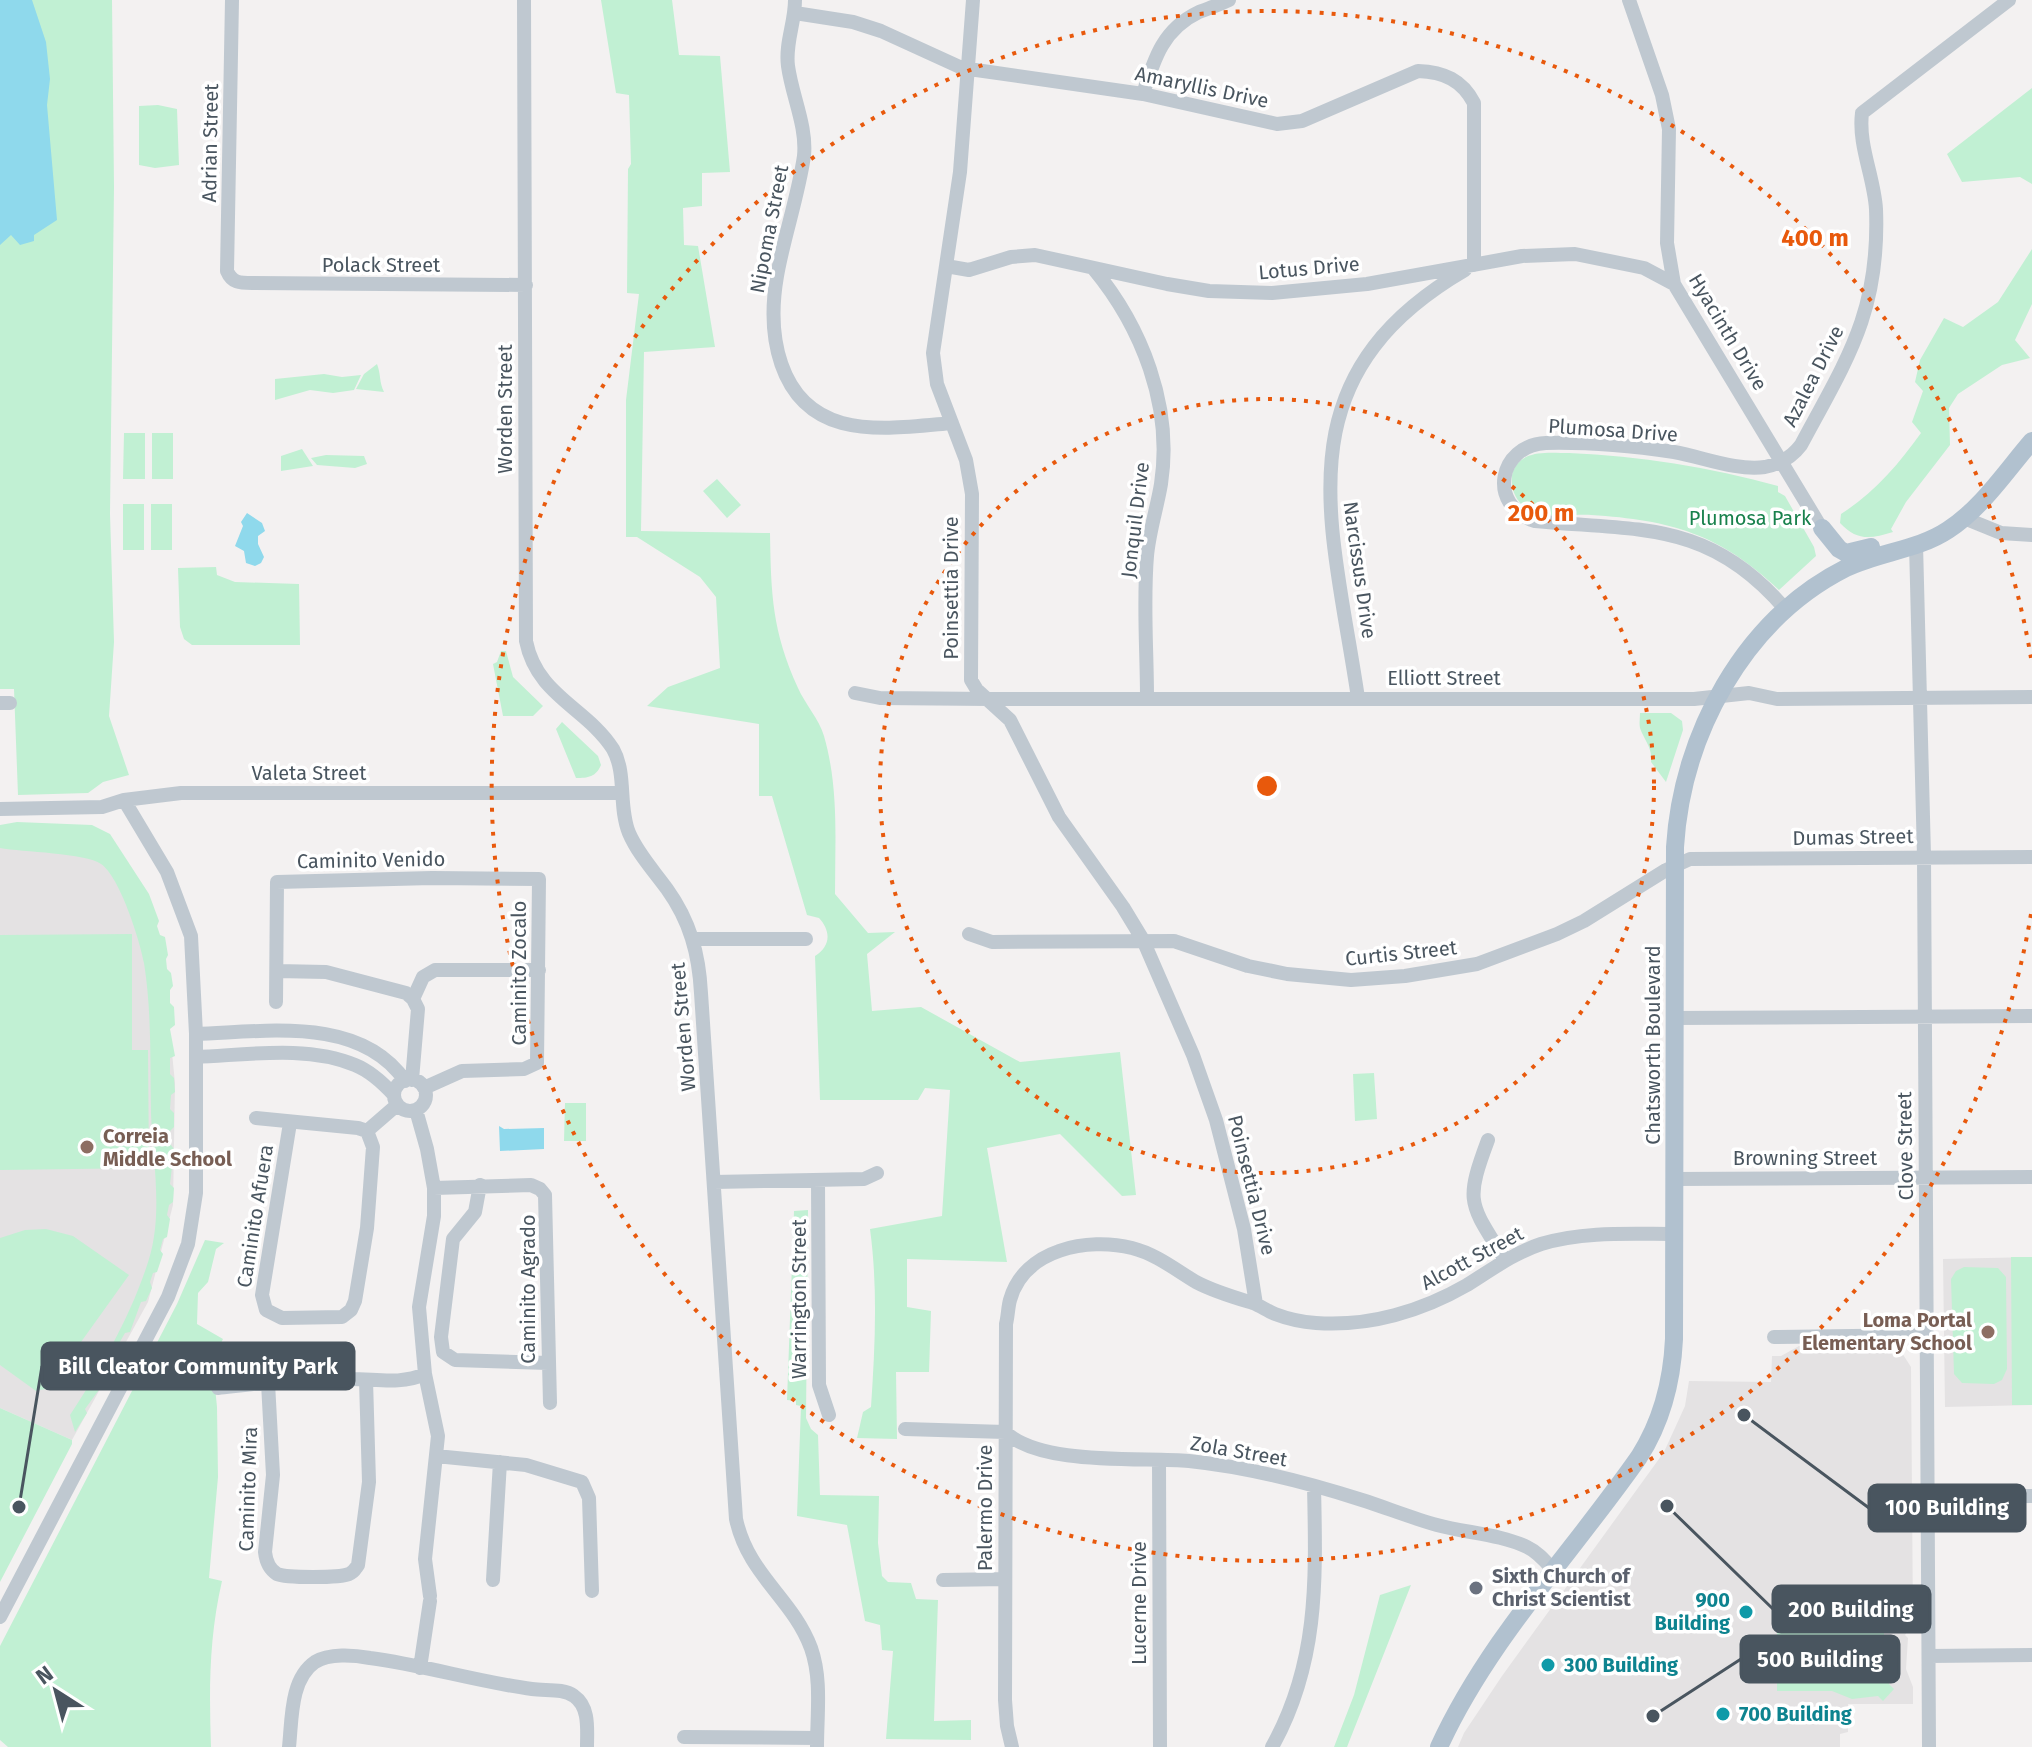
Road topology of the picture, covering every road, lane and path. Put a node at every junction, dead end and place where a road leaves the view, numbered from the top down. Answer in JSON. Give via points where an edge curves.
{"nodes":[{"id":1,"x":232,"y":0,"type":"edge"},
{"id":2,"x":524,"y":0,"type":"edge"},
{"id":3,"x":973,"y":0,"type":"edge"},
{"id":4,"x":1229,"y":0,"type":"edge"},
{"id":5,"x":1629,"y":0,"type":"edge"},
{"id":6,"x":2009,"y":0,"type":"edge"},
{"id":7,"x":795,"y":6,"type":"edge"},
{"id":8,"x":968,"y":70,"type":"junction"},
{"id":9,"x":1143,"y":94,"type":"junction"},
{"id":10,"x":1474,"y":265,"type":"junction"},
{"id":11,"x":946,"y":266,"type":"junction"},
{"id":12,"x":1093,"y":268,"type":"junction"},
{"id":13,"x":237,"y":282,"type":"joint"},
{"id":14,"x":1674,"y":284,"type":"junction"},
{"id":15,"x":526,"y":285,"type":"junction"},
{"id":16,"x":952,"y":423,"type":"junction"},
{"id":17,"x":2032,"y":441,"type":"edge"},
{"id":18,"x":1783,"y":461,"type":"junction"},
{"id":19,"x":1964,"y":518,"type":"junction"},
{"id":20,"x":1822,"y":528,"type":"junction"},
{"id":21,"x":2032,"y":535,"type":"edge"},
{"id":22,"x":1916,"y":544,"type":"junction"},
{"id":23,"x":1897,"y":550,"type":"junction"},
{"id":24,"x":1844,"y":569,"type":"junction"},
{"id":25,"x":1786,"y":610,"type":"junction"},
{"id":26,"x":855,"y":693,"type":"dead end"},
{"id":27,"x":1147,"y":697,"type":"junction"},
{"id":28,"x":1920,"y":697,"type":"junction"},
{"id":29,"x":2032,"y":697,"type":"edge"},
{"id":30,"x":1358,"y":698,"type":"junction"},
{"id":31,"x":1716,"y":698,"type":"junction"},
{"id":32,"x":989,"y":699,"type":"junction"},
{"id":33,"x":620,"y":793,"type":"junction"},
{"id":34,"x":124,"y":800,"type":"junction"},
{"id":35,"x":0,"y":809,"type":"edge"},
{"id":36,"x":1924,"y":856,"type":"junction"},
{"id":37,"x":2032,"y":857,"type":"edge"},
{"id":38,"x":1675,"y":865,"type":"junction"},
{"id":39,"x":539,"y":879,"type":"joint"},
{"id":40,"x":969,"y":934,"type":"dead end"},
{"id":41,"x":693,"y":939,"type":"junction"},
{"id":42,"x":806,"y":939,"type":"dead end"},
{"id":43,"x":1143,"y":940,"type":"junction"},
{"id":44,"x":539,"y":970,"type":"junction"},
{"id":45,"x":277,"y":971,"type":"junction"},
{"id":46,"x":413,"y":999,"type":"junction"},
{"id":47,"x":276,"y":1002,"type":"dead end"},
{"id":48,"x":2032,"y":1016,"type":"edge"},
{"id":49,"x":1924,"y":1017,"type":"junction"},
{"id":50,"x":1674,"y":1018,"type":"junction"},
{"id":51,"x":196,"y":1034,"type":"junction"},
{"id":52,"x":196,"y":1057,"type":"junction"},
{"id":53,"x":414,"y":1083,"type":"junction"},
{"id":54,"x":396,"y":1100,"type":"junction"},
{"id":55,"x":416,"y":1110,"type":"junction"},
{"id":56,"x":256,"y":1118,"type":"dead end"},
{"id":57,"x":290,"y":1123,"type":"junction"},
{"id":58,"x":367,"y":1131,"type":"junction"},
{"id":59,"x":1488,"y":1140,"type":"dead end"},
{"id":60,"x":877,"y":1173,"type":"dead end"},
{"id":61,"x":1926,"y":1177,"type":"junction"},
{"id":62,"x":2032,"y":1177,"type":"edge"},
{"id":63,"x":1675,"y":1179,"type":"junction"},
{"id":64,"x":818,"y":1181,"type":"junction"},
{"id":65,"x":714,"y":1182,"type":"junction"},
{"id":66,"x":480,"y":1185,"type":"junction"},
{"id":67,"x":434,"y":1188,"type":"junction"},
{"id":68,"x":1674,"y":1234,"type":"junction"},
{"id":69,"x":1505,"y":1260,"type":"junction"},
{"id":70,"x":1027,"y":1272,"type":"joint"},
{"id":71,"x":1256,"y":1304,"type":"junction"},
{"id":72,"x":1927,"y":1335,"type":"junction"},
{"id":73,"x":1774,"y":1337,"type":"dead end"},
{"id":74,"x":548,"y":1363,"type":"junction"},
{"id":75,"x":425,"y":1374,"type":"junction"},
{"id":76,"x":366,"y":1380,"type":"junction"},
{"id":77,"x":268,"y":1383,"type":"junction"},
{"id":78,"x":218,"y":1388,"type":"dead end"},
{"id":79,"x":550,"y":1403,"type":"dead end"},
{"id":80,"x":829,"y":1415,"type":"dead end"},
{"id":81,"x":905,"y":1429,"type":"dead end"},
{"id":82,"x":1005,"y":1432,"type":"junction"},
{"id":83,"x":436,"y":1456,"type":"junction"},
{"id":84,"x":1159,"y":1460,"type":"junction"},
{"id":85,"x":500,"y":1462,"type":"junction"},
{"id":86,"x":1314,"y":1486,"type":"junction"},
{"id":87,"x":2032,"y":1496,"type":"edge"},
{"id":88,"x":1928,"y":1497,"type":"junction"},
{"id":89,"x":1554,"y":1571,"type":"junction"},
{"id":90,"x":1005,"y":1579,"type":"junction"},
{"id":91,"x":493,"y":1580,"type":"dead end"},
{"id":92,"x":943,"y":1580,"type":"dead end"},
{"id":93,"x":592,"y":1591,"type":"dead end"},
{"id":94,"x":0,"y":1617,"type":"edge"},
{"id":95,"x":2032,"y":1655,"type":"edge"},
{"id":96,"x":1929,"y":1656,"type":"junction"},
{"id":97,"x":420,"y":1668,"type":"junction"},
{"id":98,"x":684,"y":1737,"type":"dead end"},
{"id":99,"x":817,"y":1742,"type":"edge"},
{"id":100,"x":289,"y":1747,"type":"edge"},
{"id":101,"x":587,"y":1747,"type":"edge"},
{"id":102,"x":1012,"y":1747,"type":"edge"},
{"id":103,"x":1160,"y":1747,"type":"edge"},
{"id":104,"x":1272,"y":1747,"type":"edge"},
{"id":105,"x":1439,"y":1747,"type":"edge"},
{"id":106,"x":1929,"y":1747,"type":"edge"}],
"edges":[{"from":1,"to":13,"type":"street","name":"Adrian Street","via":[[227,271]]},
{"from":2,"to":15,"type":"street","name":"Worden Street"},
{"from":3,"to":8,"type":"street","name":"Poinsettia Drive"},
{"from":4,"to":9,"type":"street","via":[[1185,20],[1167,36],[1155,54]]},
{"from":5,"to":14,"type":"street","name":"Hyacinth Drive","via":[[1669,129],[1667,243]]},
{"from":6,"to":18,"type":"street","name":"Azalea Drive","via":[[1862,113],[1876,222],[1867,307],[1835,384],[1801,445]]},
{"from":7,"to":8,"type":"street","name":"Amaryllis Drive","via":[[881,31]]},
{"from":7,"to":16,"type":"street","name":"Nipoma Street","via":[[788,67],[804,144],[775,293],[779,361],[808,404],[843,423]]},
{"from":8,"to":9,"type":"street","name":"Amaryllis Drive"},
{"from":8,"to":11,"type":"street","name":"Poinsettia Drive"},
{"from":9,"to":10,"type":"street","name":"Amaryllis Drive","via":[[1277,124],[1302,121],[1418,71],[1453,78],[1474,103]]},
{"from":10,"to":12,"type":"street","name":"Lotus Drive","via":[[1367,284],[1272,293],[1209,291]]},
{"from":10,"to":14,"type":"street","name":"Lotus Drive","via":[[1575,254],[1644,268]]},
{"from":10,"to":30,"type":"street","name":"Narcissus Drive","via":[[1401,316],[1358,371],[1338,418],[1330,499]]},
{"from":11,"to":12,"type":"street","name":"Lotus Drive","via":[[969,270],[1027,255]]},
{"from":11,"to":16,"type":"street","name":"Poinsettia Drive","via":[[933,353],[937,384]]},
{"from":12,"to":27,"type":"street","name":"Jonquil Drive","via":[[1142,347],[1163,425],[1161,482],[1147,553]]},
{"from":13,"to":15,"type":"street","name":"Polack Street"},
{"from":14,"to":18,"type":"street","name":"Hyacinth Drive"},
{"from":15,"to":33,"type":"street","name":"Worden Street","via":[[526,641],[544,682],[613,749]]},
{"from":16,"to":32,"type":"street","name":"Poinsettia Drive","via":[[972,494],[971,680]]},
{"from":17,"to":19,"type":"main road","name":"Chatsworth Boulevard"},
{"from":18,"to":20,"type":"street","name":"Hyacinth Drive"},
{"from":18,"to":25,"type":"street","name":"Plumosa Drive","via":[[1749,467],[1659,451],[1544,443],[1517,456],[1503,482],[1509,502],[1529,519],[1652,530],[1713,549],[1751,573]]},
{"from":19,"to":21,"type":"street","via":[[2001,533]]},
{"from":19,"to":22,"type":"main road","name":"Chatsworth Boulevard"},
{"from":20,"to":23,"type":"main road","via":[[1846,553],[1879,545]]},
{"from":20,"to":24,"type":"street","name":"Hyacinth Drive"},
{"from":22,"to":23,"type":"main road","name":"Chatsworth Boulevard"},
{"from":22,"to":28,"type":"street","name":"Clove Street"},
{"from":23,"to":24,"type":"main road","name":"Chatsworth Boulevard"},
{"from":24,"to":25,"type":"main road","name":"Chatsworth Boulevard"},
{"from":25,"to":31,"type":"main road","name":"Chatsworth Boulevard"},
{"from":26,"to":32,"type":"street","name":"Elliott Street"},
{"from":27,"to":30,"type":"street","name":"Elliott Street"},
{"from":27,"to":32,"type":"street","name":"Elliott Street"},
{"from":28,"to":29,"type":"street","name":"Elliott Street"},
{"from":28,"to":31,"type":"street","name":"Elliott Street","via":[[1777,699],[1749,693]]},
{"from":28,"to":36,"type":"street","name":"Clove Street"},
{"from":30,"to":31,"type":"street","name":"Elliott Street"},
{"from":31,"to":38,"type":"main road","name":"Chatsworth Boulevard","via":[[1683,786]]},
{"from":32,"to":43,"type":"street","name":"Poinsettia Drive","via":[[1010,720],[1059,817]]},
{"from":33,"to":34,"type":"street","name":"Valeta Street","via":[[192,793]]},
{"from":33,"to":41,"type":"street","name":"Worden Street","via":[[633,841],[673,898]]},
{"from":34,"to":35,"type":"street","name":"Valeta Street","via":[[102,807]]},
{"from":34,"to":51,"type":"street","via":[[167,872],[191,936]]},
{"from":36,"to":37,"type":"street","name":"Dumas Street"},
{"from":36,"to":38,"type":"street","name":"Dumas Street","via":[[1697,858]]},
{"from":36,"to":49,"type":"street","name":"Clove Street"},
{"from":38,"to":43,"type":"street","name":"Curtis Street","via":[[1557,934],[1477,964],[1429,973],[1351,980],[1302,976],[1248,966],[1179,942]]},
{"from":38,"to":50,"type":"main road","name":"Chatsworth Boulevard"},
{"from":39,"to":44,"type":"street","name":"Caminito Zocalo"},
{"from":39,"to":45,"type":"street","name":"Caminito Venido","via":[[277,882]]},
{"from":40,"to":43,"type":"street","name":"Curtis Street","via":[[992,942]]},
{"from":41,"to":42,"type":"street"},
{"from":41,"to":65,"type":"street","name":"Worden Street","via":[[700,971]]},
{"from":43,"to":71,"type":"street","name":"Poinsettia Drive","via":[[1216,1120],[1244,1229]]},
{"from":44,"to":46,"type":"street","via":[[435,970],[423,977]]},
{"from":44,"to":53,"type":"street","name":"Caminito Zocalo","via":[[535,1066],[462,1071]]},
{"from":45,"to":46,"type":"street","via":[[326,972]]},
{"from":45,"to":47,"type":"street","name":"Caminito Venido"},
{"from":46,"to":53,"type":"street","via":[[418,1009]]},
{"from":48,"to":49,"type":"street"},
{"from":49,"to":50,"type":"street"},
{"from":49,"to":61,"type":"street","name":"Clove Street"},
{"from":50,"to":63,"type":"main road","name":"Chatsworth Boulevard"},
{"from":51,"to":52,"type":"street"},
{"from":51,"to":53,"type":"street","via":[[295,1031],[333,1036],[379,1053]]},
{"from":52,"to":54,"type":"street","via":[[326,1057],[357,1065]]},
{"from":52,"to":94,"type":"street","via":[[196,1193],[188,1244],[168,1297]]},
{"from":53,"to":54,"type":"street","via":[[398,1085]]},
{"from":53,"to":55,"type":"street","via":[[426,1098]]},
{"from":54,"to":55,"type":"street","via":[[406,1110]]},
{"from":54,"to":58,"type":"street"},
{"from":55,"to":67,"type":"street"},
{"from":56,"to":57,"type":"street"},
{"from":57,"to":58,"type":"street"},
{"from":57,"to":58,"type":"street","name":"Caminito Afuera","via":[[262,1295],[270,1314],[282,1318],[337,1318],[355,1301],[373,1147]]},
{"from":59,"to":69,"type":"street","via":[[1472,1198]]},
{"from":60,"to":64,"type":"street","via":[[864,1179]]},
{"from":61,"to":62,"type":"street","name":"Browning Street"},
{"from":61,"to":63,"type":"street","name":"Browning Street"},
{"from":61,"to":72,"type":"street","name":"Clove Street"},
{"from":63,"to":68,"type":"main road","name":"Chatsworth Boulevard"},
{"from":64,"to":65,"type":"street"},
{"from":64,"to":80,"type":"street","name":"Warrington Street","via":[[819,1385]]},
{"from":65,"to":99,"type":"street","name":"Worden Street","via":[[736,1519],[753,1564],[811,1649],[818,1680]]},
{"from":66,"to":67,"type":"street","name":"Caminito Agrado"},
{"from":66,"to":74,"type":"street","name":"Caminito Agrado","via":[[531,1185],[547,1198]]},
{"from":66,"to":74,"type":"street","via":[[475,1212],[453,1239],[443,1352],[455,1360]]},
{"from":67,"to":75,"type":"street","via":[[419,1307]]},
{"from":68,"to":69,"type":"street","name":"Alcott Street","via":[[1563,1238]]},
{"from":68,"to":89,"type":"main road","name":"Chatsworth Boulevard","via":[[1673,1363],[1657,1423],[1639,1457]]},
{"from":69,"to":71,"type":"street","name":"Alcott Street","via":[[1424,1307],[1377,1319],[1293,1320]]},
{"from":70,"to":71,"type":"street","name":"Alcott Street","via":[[1056,1252],[1084,1243],[1109,1244],[1148,1254],[1215,1291]]},
{"from":70,"to":82,"type":"street","name":"Palermo Drive","via":[[1011,1297],[1006,1324]]},
{"from":72,"to":73,"type":"street"},
{"from":72,"to":88,"type":"street","name":"Clove Street"},
{"from":74,"to":79,"type":"street","name":"Caminito Agrado"},
{"from":75,"to":76,"type":"street","via":[[402,1382]]},
{"from":75,"to":83,"type":"street","via":[[437,1425]]},
{"from":76,"to":77,"type":"street"},
{"from":76,"to":77,"type":"street","name":"Caminito Mira","via":[[369,1482],[358,1565],[343,1576],[285,1576],[267,1563],[273,1475]]},
{"from":77,"to":78,"type":"street"},
{"from":81,"to":82,"type":"street","name":"Zola Street"},
{"from":82,"to":84,"type":"street","name":"Zola Street","via":[[1016,1443],[1044,1451]]},
{"from":82,"to":90,"type":"street","name":"Palermo Drive"},
{"from":83,"to":85,"type":"street"},
{"from":83,"to":97,"type":"street","via":[[425,1559],[430,1598]]},
{"from":84,"to":86,"type":"street","name":"Zola Street","via":[[1229,1466]]},
{"from":84,"to":103,"type":"street","name":"Lucerne Drive"},
{"from":85,"to":91,"type":"street"},
{"from":85,"to":93,"type":"street","via":[[547,1469],[586,1487]]},
{"from":86,"to":89,"type":"street","name":"Zola Street","via":[[1439,1526],[1519,1544]]},
{"from":86,"to":104,"type":"street","via":[[1316,1573],[1310,1641],[1303,1676]]},
{"from":87,"to":88,"type":"street"},
{"from":88,"to":96,"type":"street","name":"Clove Street"},
{"from":89,"to":105,"type":"main road","name":"Chatsworth Boulevard","via":[[1484,1665]]},
{"from":90,"to":92,"type":"street"},
{"from":90,"to":102,"type":"street","name":"Palermo Drive","via":[[1005,1700]]},
{"from":95,"to":96,"type":"street"},
{"from":96,"to":106,"type":"street","name":"Clove Street"},
{"from":97,"to":100,"type":"street","via":[[368,1657],[313,1663],[295,1696]]},
{"from":97,"to":101,"type":"street","via":[[573,1695],[586,1714]]},
{"from":98,"to":99,"type":"street"}]}
